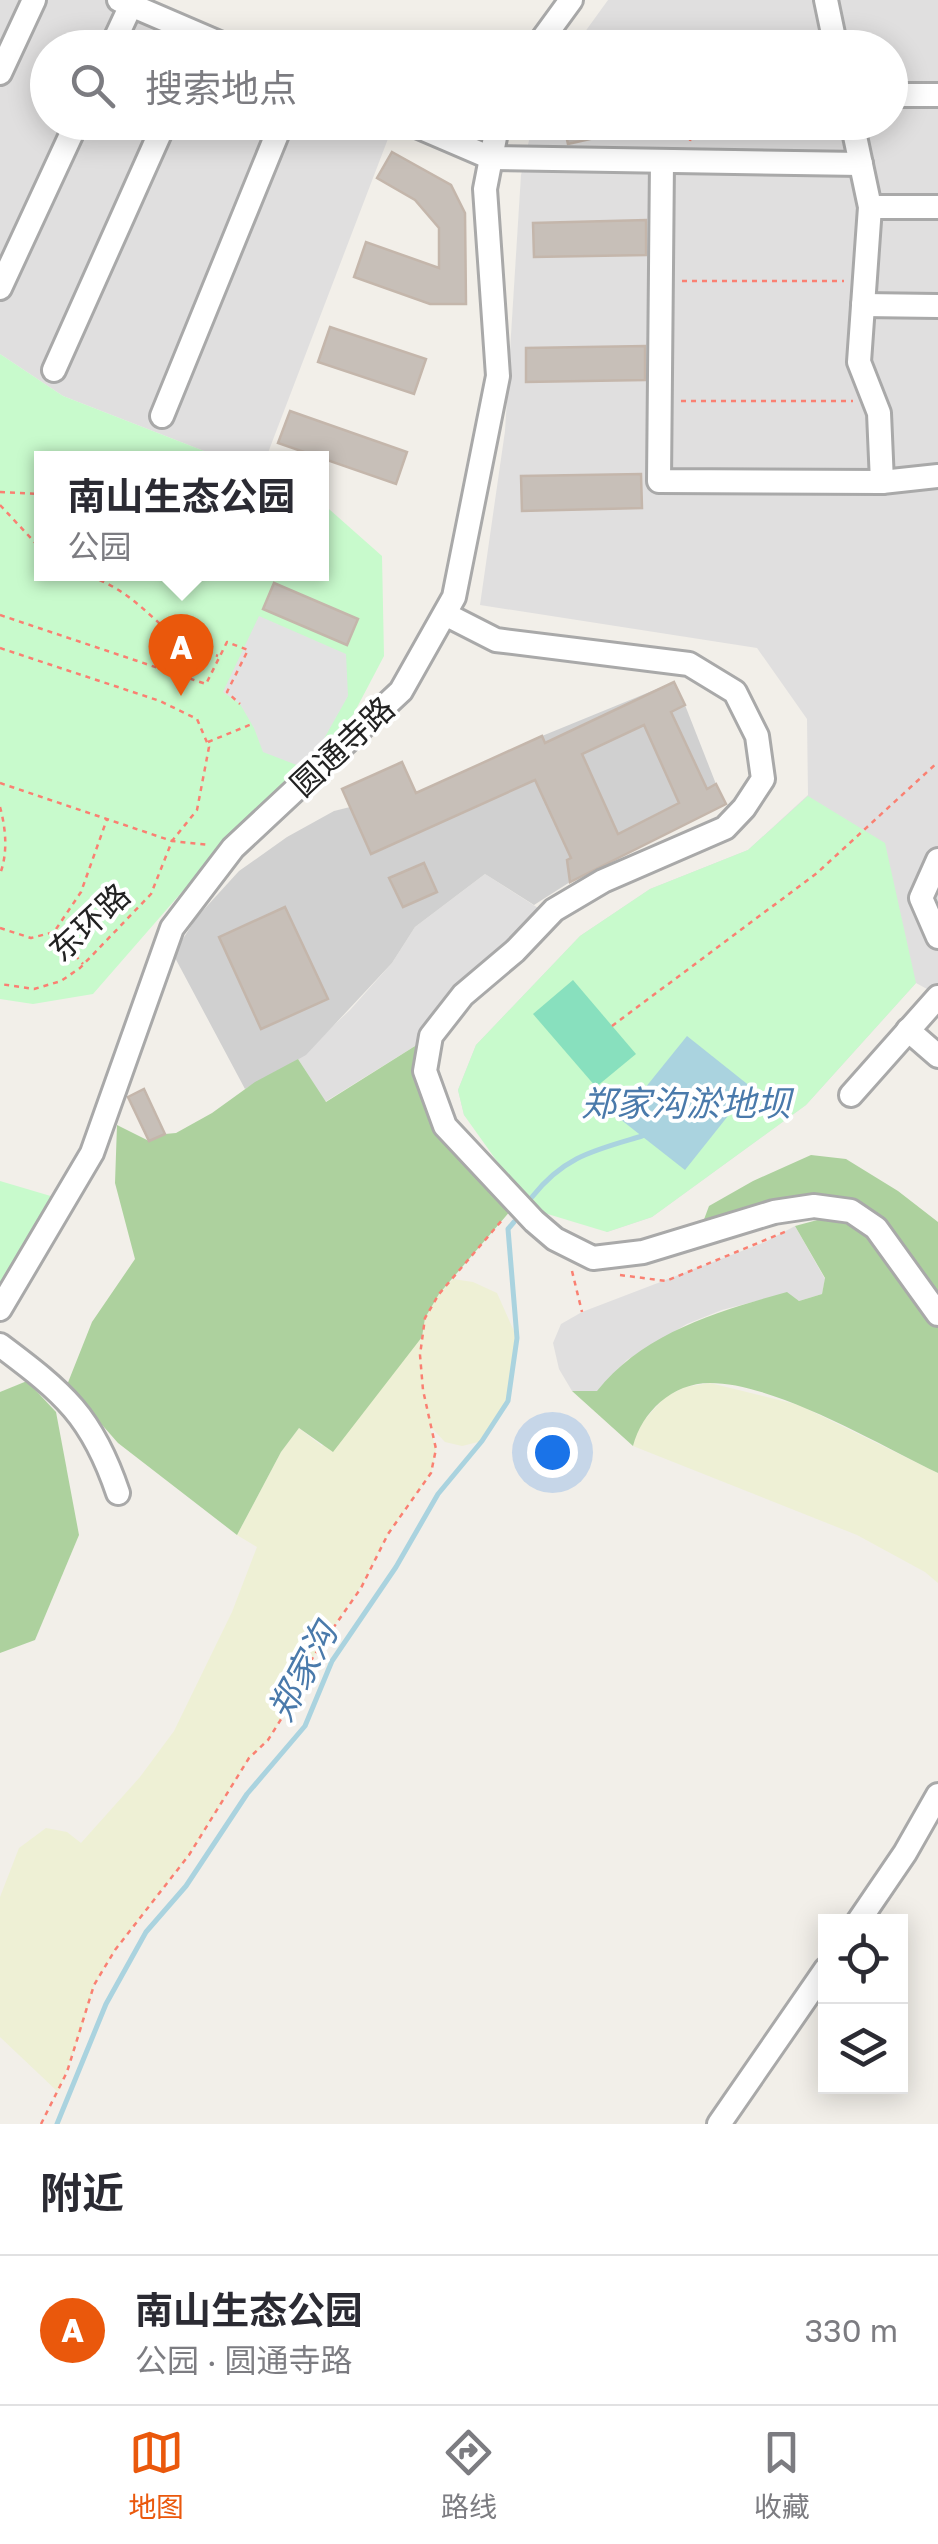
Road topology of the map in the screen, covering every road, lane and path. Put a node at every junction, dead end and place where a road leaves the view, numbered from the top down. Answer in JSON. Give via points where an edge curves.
{"nodes":[{"id":1,"x":34,"y":0,"type":"edge"},
{"id":2,"x":571,"y":0,"type":"edge"},
{"id":3,"x":826,"y":0,"type":"edge"},
{"id":4,"x":125,"y":2,"type":"edge"},
{"id":5,"x":117,"y":30,"type":"edge"},
{"id":6,"x":178,"y":30,"type":"edge"},
{"id":7,"x":549,"y":30,"type":"edge"},
{"id":8,"x":833,"y":30,"type":"edge"},
{"id":9,"x":0,"y":73,"type":"edge"},
{"id":10,"x":938,"y":94,"type":"edge"},
{"id":11,"x":908,"y":95,"type":"edge"},
{"id":12,"x":69,"y":140,"type":"edge"},
{"id":13,"x":157,"y":140,"type":"edge"},
{"id":14,"x":275,"y":140,"type":"edge"},
{"id":15,"x":449,"y":140,"type":"edge"},
{"id":16,"x":494,"y":140,"type":"edge"},
{"id":17,"x":856,"y":140,"type":"edge"},
{"id":18,"x":491,"y":158,"type":"junction"},
{"id":19,"x":662,"y":161,"type":"junction"},
{"id":20,"x":861,"y":164,"type":"junction"},
{"id":21,"x":870,"y":207,"type":"junction"},
{"id":22,"x":938,"y":207,"type":"edge"},
{"id":23,"x":661,"y":281,"type":"junction"},
{"id":24,"x":865,"y":281,"type":"junction"},
{"id":25,"x":0,"y":288,"type":"edge"},
{"id":26,"x":863,"y":305,"type":"junction"},
{"id":27,"x":938,"y":306,"type":"edge"},
{"id":28,"x":54,"y":370,"type":"dead end"},
{"id":29,"x":660,"y":401,"type":"junction"},
{"id":30,"x":874,"y":401,"type":"junction"},
{"id":31,"x":162,"y":416,"type":"dead end"},
{"id":32,"x":938,"y":476,"type":"edge"},
{"id":33,"x":882,"y":482,"type":"junction"},
{"id":34,"x":0,"y":492,"type":"edge"},
{"id":35,"x":34,"y":494,"type":"edge"},
{"id":36,"x":0,"y":506,"type":"edge"},
{"id":37,"x":34,"y":542,"type":"edge"},
{"id":38,"x":105,"y":581,"type":"edge"},
{"id":39,"x":444,"y":614,"type":"junction"},
{"id":40,"x":0,"y":615,"type":"edge"},
{"id":41,"x":0,"y":648,"type":"edge"},
{"id":42,"x":219,"y":656,"type":"junction"},
{"id":43,"x":240,"y":704,"type":"dead end"},
{"id":44,"x":252,"y":724,"type":"dead end"},
{"id":45,"x":207,"y":742,"type":"junction"},
{"id":46,"x":938,"y":762,"type":"edge"},
{"id":47,"x":0,"y":782,"type":"edge"},
{"id":48,"x":0,"y":807,"type":"edge"},
{"id":49,"x":107,"y":819,"type":"junction"},
{"id":50,"x":172,"y":840,"type":"junction"},
{"id":51,"x":233,"y":848,"type":"junction"},
{"id":52,"x":2,"y":860,"type":"edge"},
{"id":53,"x":938,"y":860,"type":"edge"},
{"id":54,"x":0,"y":874,"type":"edge"},
{"id":55,"x":0,"y":928,"type":"edge"},
{"id":56,"x":54,"y":932,"type":"junction"},
{"id":57,"x":938,"y":937,"type":"edge"},
{"id":58,"x":84,"y":965,"type":"junction"},
{"id":59,"x":0,"y":984,"type":"edge"},
{"id":60,"x":938,"y":996,"type":"edge"},
{"id":61,"x":612,"y":1026,"type":"dead end"},
{"id":62,"x":908,"y":1030,"type":"junction"},
{"id":63,"x":938,"y":1056,"type":"edge"},
{"id":64,"x":851,"y":1094,"type":"dead end"},
{"id":65,"x":517,"y":1203,"type":"junction"},
{"id":66,"x":571,"y":1269,"type":"dead end"},
{"id":67,"x":0,"y":1309,"type":"edge"},
{"id":68,"x":582,"y":1312,"type":"dead end"},
{"id":69,"x":938,"y":1314,"type":"edge"},
{"id":70,"x":0,"y":1345,"type":"edge"},
{"id":71,"x":118,"y":1494,"type":"dead end"},
{"id":72,"x":938,"y":1796,"type":"edge"},
{"id":73,"x":863,"y":1914,"type":"edge"},
{"id":74,"x":818,"y":1980,"type":"edge"},
{"id":75,"x":41,"y":2124,"type":"edge"},
{"id":76,"x":719,"y":2124,"type":"edge"}],
"edges":[{"from":1,"to":9,"type":"street"},
{"from":2,"to":7,"type":"street"},
{"from":3,"to":8,"type":"street"},
{"from":4,"to":5,"type":"street"},
{"from":4,"to":6,"type":"street"},
{"from":10,"to":11,"type":"street"},
{"from":12,"to":25,"type":"street"},
{"from":13,"to":28,"type":"street"},
{"from":14,"to":31,"type":"street"},
{"from":15,"to":18,"type":"street"},
{"from":16,"to":18,"type":"street","name":"圆通寺路"},
{"from":17,"to":20,"type":"street"},
{"from":18,"to":19,"type":"street"},
{"from":18,"to":39,"type":"street","name":"圆通寺路","via":[[486,189],[498,376],[454,597]]},
{"from":19,"to":20,"type":"street"},
{"from":19,"to":23,"type":"street"},
{"from":20,"to":21,"type":"street"},
{"from":21,"to":22,"type":"street"},
{"from":21,"to":24,"type":"street"},
{"from":23,"to":24,"type":"path"},
{"from":23,"to":29,"type":"street"},
{"from":24,"to":26,"type":"street"},
{"from":26,"to":27,"type":"street"},
{"from":26,"to":30,"type":"street","via":[[859,362]]},
{"from":29,"to":30,"type":"path"},
{"from":29,"to":33,"type":"street","via":[[659,481]]},
{"from":30,"to":33,"type":"street"},
{"from":32,"to":33,"type":"street"},
{"from":34,"to":35,"type":"path"},
{"from":36,"to":37,"type":"path"},
{"from":38,"to":42,"type":"path","via":[[184,643]]},
{"from":39,"to":51,"type":"street","name":"圆通寺路","via":[[402,691]]},
{"from":39,"to":65,"type":"street","via":[[496,640],[690,664],[734,692],[758,736],[762,779],[725,828],[554,910],[463,995],[432,1036],[424,1071],[445,1126]]},
{"from":40,"to":42,"type":"path","via":[[206,684]]},
{"from":41,"to":45,"type":"path","via":[[160,700],[197,719]]},
{"from":42,"to":43,"type":"path","via":[[226,642],[248,650],[226,692]]},
{"from":44,"to":45,"type":"path"},
{"from":45,"to":50,"type":"path","name":"东环路","via":[[197,810]]},
{"from":46,"to":61,"type":"path","via":[[816,873]]},
{"from":47,"to":49,"type":"path"},
{"from":48,"to":52,"type":"path"},
{"from":49,"to":50,"type":"path"},
{"from":49,"to":56,"type":"path","via":[[80,892]]},
{"from":50,"to":51,"type":"path"},
{"from":50,"to":58,"type":"path","name":"东环路","via":[[151,894]]},
{"from":51,"to":67,"type":"street","name":"圆通寺路","via":[[172,928],[92,1153]]},
{"from":52,"to":54,"type":"path"},
{"from":53,"to":57,"type":"street","via":[[921,898]]},
{"from":55,"to":56,"type":"path","via":[[31,938]]},
{"from":56,"to":58,"type":"path"},
{"from":58,"to":59,"type":"path","name":"东环路","via":[[62,982],[34,989]]},
{"from":60,"to":62,"type":"street"},
{"from":62,"to":63,"type":"street"},
{"from":62,"to":64,"type":"street"},
{"from":65,"to":69,"type":"street","via":[[555,1239],[593,1258],[643,1252],[774,1212],[814,1206],[851,1211],[876,1228]]},
{"from":65,"to":75,"type":"path","via":[[425,1318],[420,1355],[436,1449],[432,1474],[312,1657],[268,1740],[108,1962]]},
{"from":66,"to":68,"type":"path"},
{"from":70,"to":71,"type":"street","via":[[77,1410],[104,1450]]},
{"from":72,"to":73,"type":"street"},
{"from":74,"to":76,"type":"street"}]}
